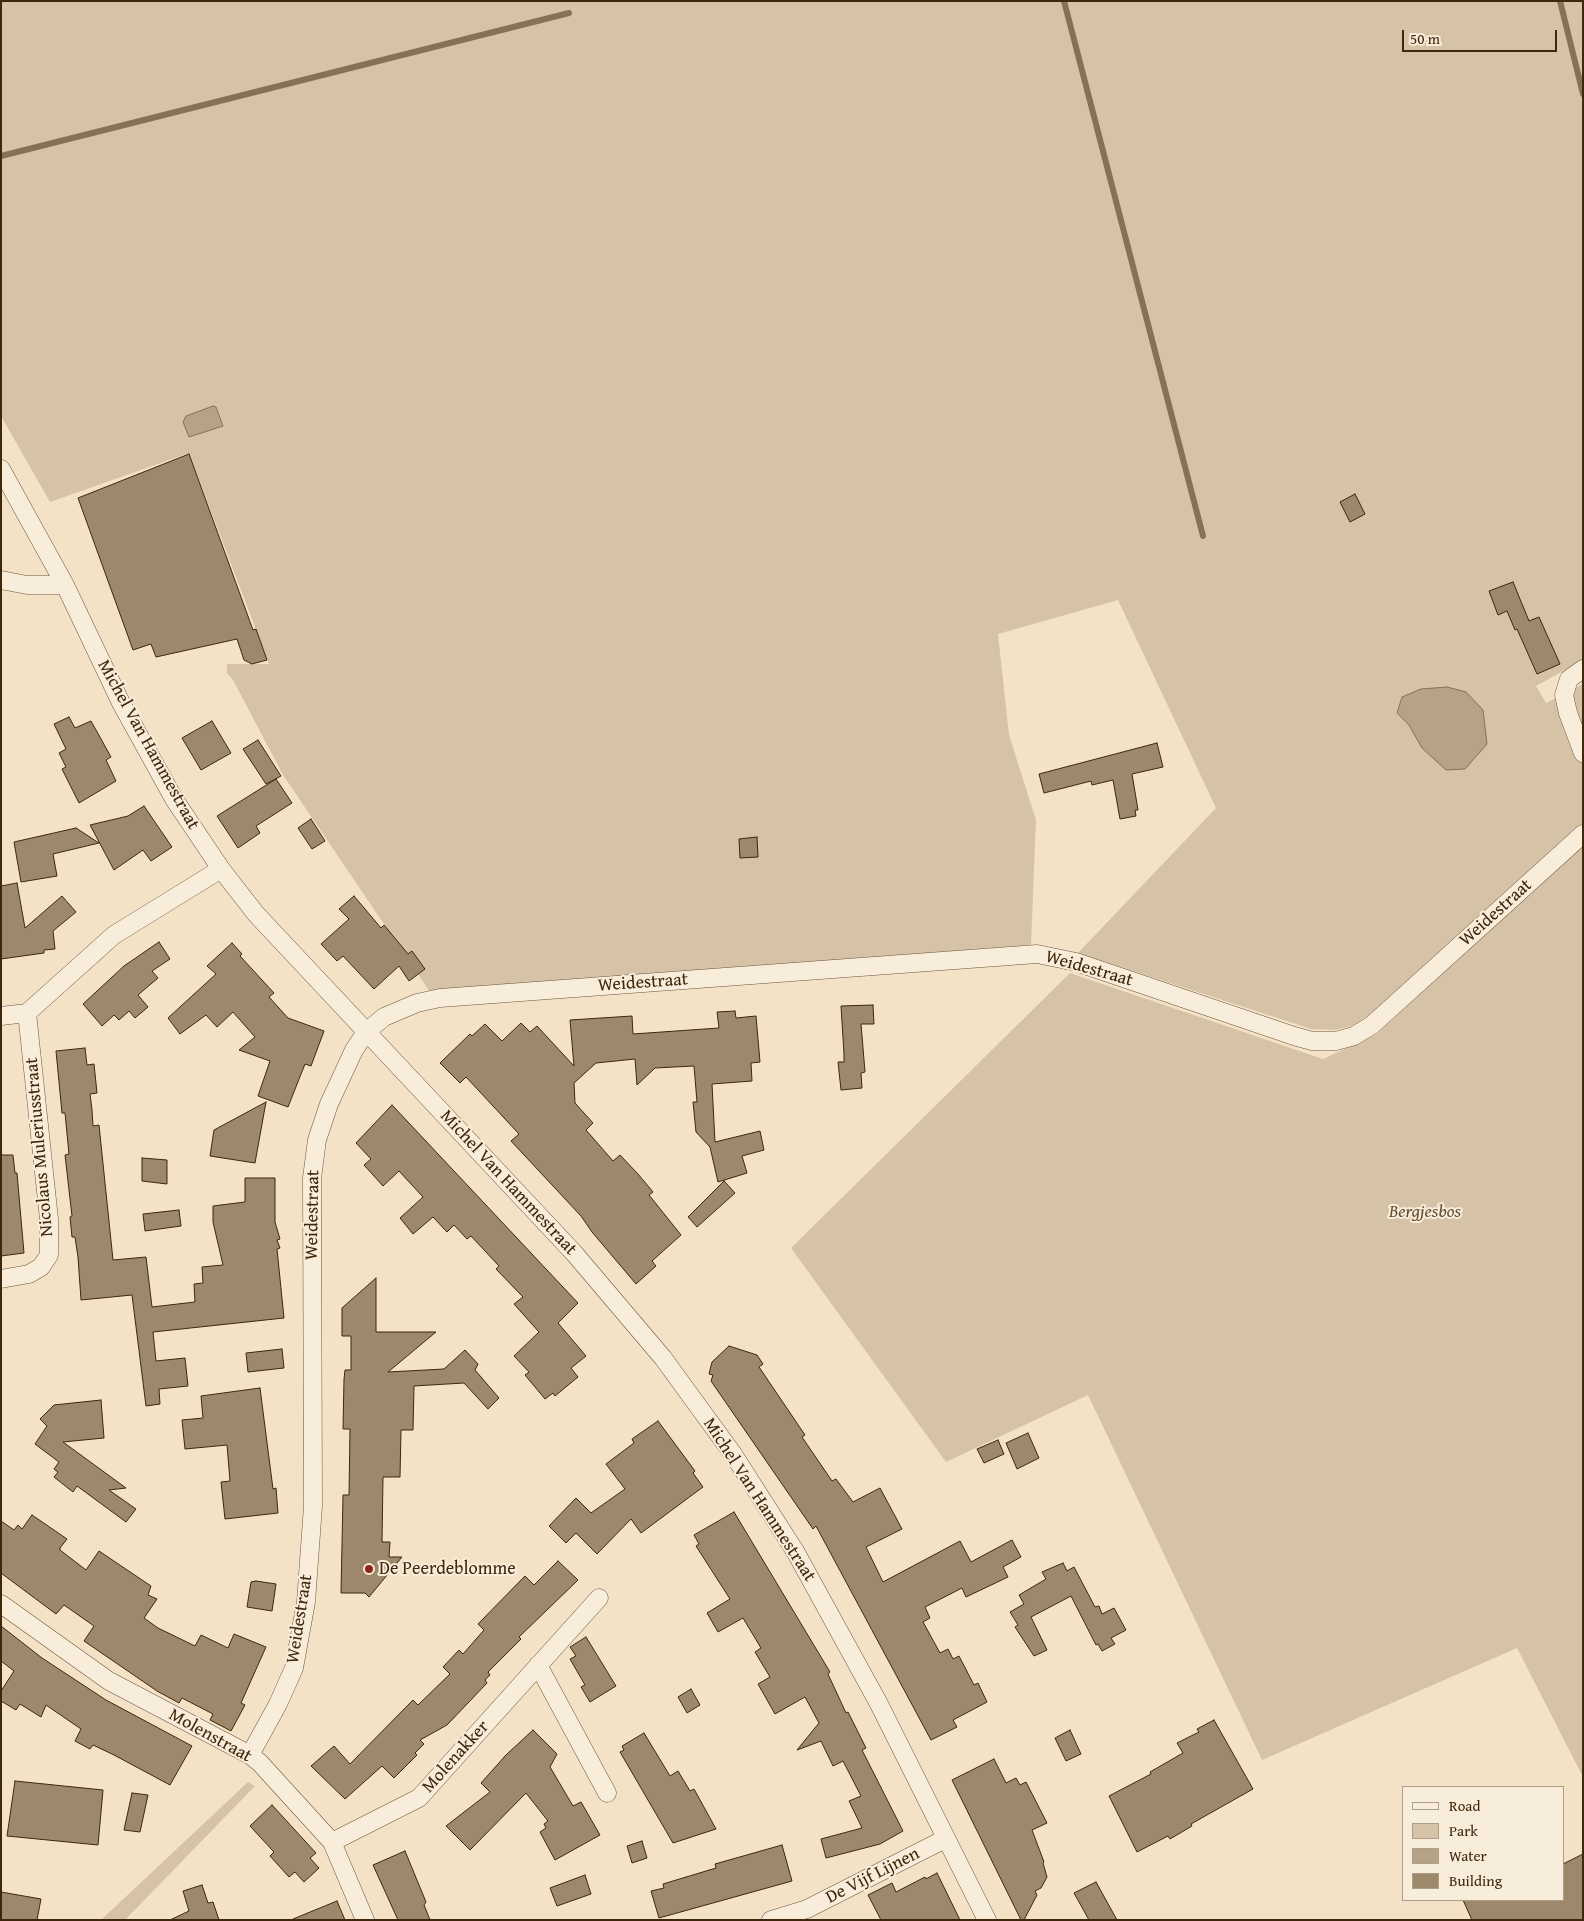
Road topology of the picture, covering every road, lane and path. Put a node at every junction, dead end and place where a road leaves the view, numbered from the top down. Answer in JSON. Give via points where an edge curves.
{"nodes":[{"id":1,"x":1,"y":469,"type":"edge"},
{"id":2,"x":1,"y":580,"type":"edge"},
{"id":3,"x":65,"y":585,"type":"junction"},
{"id":4,"x":1583,"y":669,"type":"edge"},
{"id":5,"x":1583,"y":753,"type":"edge"},
{"id":6,"x":1583,"y":834,"type":"edge"},
{"id":7,"x":221,"y":869,"type":"junction"},
{"id":8,"x":27,"y":1013,"type":"junction"},
{"id":9,"x":1,"y":1016,"type":"edge"},
{"id":10,"x":366,"y":1032,"type":"junction"},
{"id":11,"x":1,"y":1279,"type":"edge"},
{"id":12,"x":599,"y":1598,"type":"dead end"},
{"id":13,"x":1,"y":1604,"type":"edge"},
{"id":14,"x":538,"y":1665,"type":"junction"},
{"id":15,"x":250,"y":1755,"type":"junction"},
{"id":16,"x":607,"y":1793,"type":"dead end"},
{"id":17,"x":945,"y":1839,"type":"junction"},
{"id":18,"x":332,"y":1842,"type":"junction"},
{"id":19,"x":365,"y":1920,"type":"edge"},
{"id":20,"x":772,"y":1920,"type":"edge"},
{"id":21,"x":987,"y":1920,"type":"edge"}],
"edges":[{"from":1,"to":3,"type":"street","name":"Michel Van Hammestraat"},
{"from":2,"to":3,"type":"street","via":[[27,585]]},
{"from":3,"to":7,"type":"street","name":"Michel Van Hammestraat","via":[[121,703],[174,799]]},
{"from":4,"to":5,"type":"street","via":[[1568,679],[1564,695]]},
{"from":6,"to":10,"type":"street","name":"Weidestraat","via":[[1372,1025],[1354,1036],[1336,1041],[1312,1041],[1294,1036],[1076,962],[1037,954],[440,998],[398,1010]]},
{"from":7,"to":8,"type":"street","via":[[114,935]]},
{"from":7,"to":10,"type":"street","name":"Michel Van Hammestraat","via":[[256,914]]},
{"from":8,"to":9,"type":"street"},
{"from":8,"to":11,"type":"street","name":"Nicolaus Muleriusstraat","via":[[49,1255],[41,1267],[28,1274]]},
{"from":10,"to":15,"type":"street","name":"Weidestraat","via":[[329,1104],[318,1140],[312,1178],[313,1506],[301,1640],[294,1668]]},
{"from":10,"to":17,"type":"street","name":"Michel Van Hammestraat","via":[[574,1253],[663,1358],[733,1454],[795,1551],[879,1704]]},
{"from":12,"to":14,"type":"street","name":"Molenakker"},
{"from":13,"to":15,"type":"street","name":"Molenstraat","via":[[109,1681]]},
{"from":14,"to":16,"type":"street"},
{"from":14,"to":18,"type":"street","name":"Molenakker","via":[[419,1798]]},
{"from":15,"to":18,"type":"street","name":"Molenstraat"},
{"from":17,"to":20,"type":"street","name":"De Vijf Lijnen","via":[[808,1909]]},
{"from":17,"to":21,"type":"street","name":"Michel Van Hammestraat"},
{"from":18,"to":19,"type":"street","name":"Molenstraat"}]}
